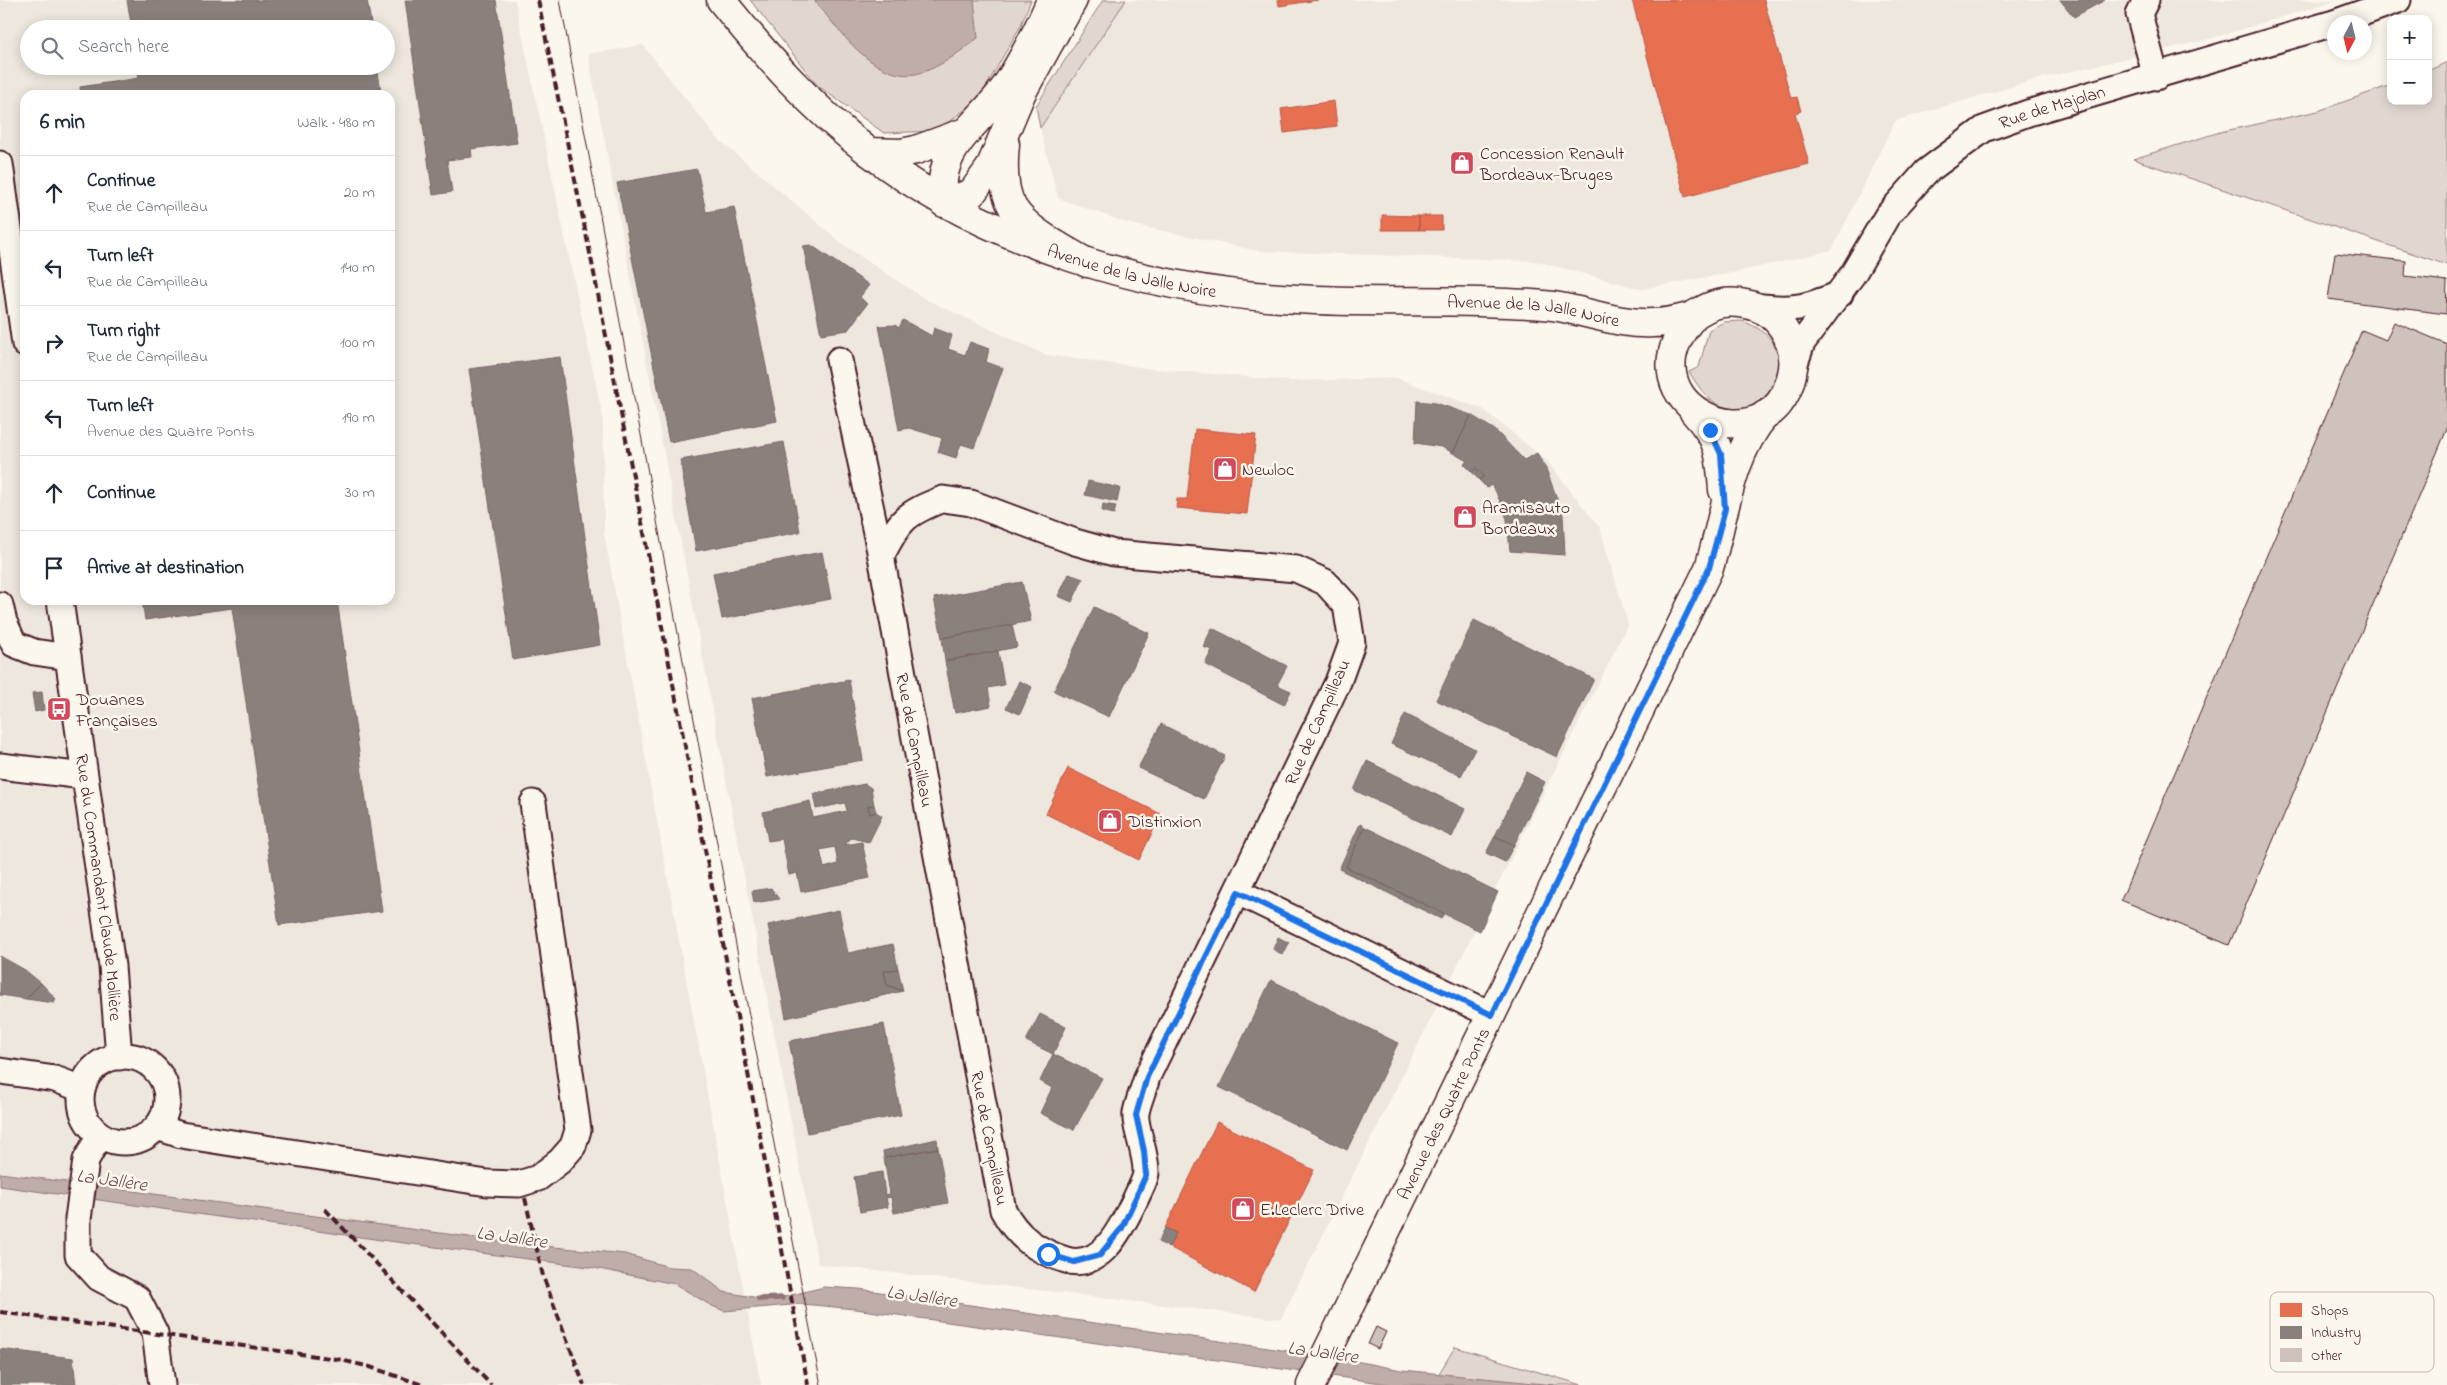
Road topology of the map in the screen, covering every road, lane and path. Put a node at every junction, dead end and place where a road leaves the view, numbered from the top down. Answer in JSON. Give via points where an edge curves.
{"nodes":[{"id":1,"x":721,"y":0,"type":"edge"},
{"id":2,"x":1050,"y":0,"type":"edge"},
{"id":3,"x":1073,"y":0,"type":"edge"},
{"id":4,"x":2146,"y":0,"type":"edge"},
{"id":5,"x":2398,"y":0,"type":"edge"},
{"id":6,"x":2358,"y":15,"type":"edge"},
{"id":7,"x":2327,"y":26,"type":"edge"},
{"id":8,"x":2156,"y":77,"type":"junction"},
{"id":9,"x":1006,"y":130,"type":"junction"},
{"id":10,"x":968,"y":131,"type":"junction"},
{"id":11,"x":869,"y":152,"type":"junction"},
{"id":12,"x":0,"y":164,"type":"edge"},
{"id":13,"x":944,"y":203,"type":"junction"},
{"id":14,"x":1087,"y":263,"type":"junction"},
{"id":15,"x":1840,"y":294,"type":"junction"},
{"id":16,"x":1754,"y":306,"type":"junction"},
{"id":17,"x":20,"y":308,"type":"edge"},
{"id":18,"x":1694,"y":316,"type":"junction"},
{"id":19,"x":1631,"y":324,"type":"junction"},
{"id":20,"x":839,"y":360,"type":"dead end"},
{"id":21,"x":1794,"y":366,"type":"junction"},
{"id":22,"x":1673,"y":378,"type":"junction"},
{"id":23,"x":1688,"y":405,"type":"junction"},
{"id":24,"x":1765,"y":415,"type":"junction"},
{"id":25,"x":1725,"y":509,"type":"junction"},
{"id":26,"x":881,"y":556,"type":"junction"},
{"id":27,"x":0,"y":605,"type":"edge"},
{"id":28,"x":61,"y":605,"type":"edge"},
{"id":29,"x":5,"y":648,"type":"edge"},
{"id":30,"x":68,"y":658,"type":"junction"},
{"id":31,"x":0,"y":766,"type":"edge"},
{"id":32,"x":84,"y":776,"type":"junction"},
{"id":33,"x":532,"y":803,"type":"dead end"},
{"id":34,"x":1238,"y":892,"type":"junction"},
{"id":35,"x":1492,"y":1015,"type":"junction"},
{"id":36,"x":118,"y":1057,"type":"junction"},
{"id":37,"x":0,"y":1071,"type":"edge"},
{"id":38,"x":82,"y":1089,"type":"junction"},
{"id":39,"x":157,"y":1127,"type":"junction"},
{"id":40,"x":100,"y":1135,"type":"junction"},
{"id":41,"x":1312,"y":1382,"type":"edge"},
{"id":42,"x":162,"y":1385,"type":"edge"}],
"edges":[{"from":1,"to":11,"type":"main road","name":"Avenue de la Jalle Noire","via":[[758,45],[829,118]]},
{"from":2,"to":10,"type":"main road","via":[[1007,85]]},
{"from":3,"to":9,"type":"main road","via":[[1021,94]]},
{"from":4,"to":8,"type":"street","via":[[2139,14]]},
{"from":5,"to":6,"type":"street","name":"Rue de Majolan"},
{"from":7,"to":8,"type":"street","name":"Rue de Majolan"},
{"from":8,"to":15,"type":"street","name":"Rue de Majolan","via":[[2028,113],[1984,129],[1926,172],[1886,216]]},
{"from":9,"to":13,"type":"main road","via":[[979,185],[965,197]]},
{"from":9,"to":14,"type":"main road","via":[[1005,187],[1013,208],[1034,229]]},
{"from":10,"to":11,"type":"main road","via":[[916,150]]},
{"from":10,"to":13,"type":"main road","via":[[952,151],[944,168],[941,181]]},
{"from":11,"to":13,"type":"main road","name":"Avenue de la Jalle Noire"},
{"from":12,"to":17,"type":"street"},
{"from":13,"to":14,"type":"main road","name":"Avenue de la Jalle Noire","via":[[977,220]]},
{"from":14,"to":19,"type":"main road","name":"Avenue de la Jalle Noire","via":[[1191,286],[1296,299],[1552,306]]},
{"from":15,"to":16,"type":"street","via":[[1798,308],[1782,310]]},
{"from":15,"to":21,"type":"street","name":"Rue de Majolan","via":[[1802,343]]},
{"from":16,"to":18,"type":"main road","via":[[1722,304],[1708,307]]},
{"from":16,"to":21,"type":"main road","via":[[1771,315],[1784,330],[1792,347]]},
{"from":18,"to":19,"type":"main road","name":"Avenue de la Jalle Noire"},
{"from":18,"to":22,"type":"main road","via":[[1682,329],[1675,344]]},
{"from":19,"to":22,"type":"main road","via":[[1658,350]]},
{"from":20,"to":26,"type":"street","name":"Rue de Campilleau"},
{"from":21,"to":24,"type":"main road","via":[[1790,386],[1780,402]]},
{"from":22,"to":23,"type":"main road"},
{"from":23,"to":24,"type":"main road","via":[[1704,417],[1724,424],[1745,423]]},
{"from":23,"to":25,"type":"main road","via":[[1710,430],[1721,454]]},
{"from":24,"to":25,"type":"main road","name":"Avenue des Quatre Ponts","via":[[1740,454]]},
{"from":25,"to":35,"type":"main road","name":"Avenue des Quatre Ponts","via":[[1709,568]]},
{"from":26,"to":34,"type":"street","name":"Rue de Campilleau","via":[[898,524],[918,509],[943,500],[971,503],[1076,542],[1114,552],[1296,569],[1325,582],[1346,605],[1352,642],[1338,682]]},
{"from":26,"to":34,"type":"street","name":"Rue de Campilleau","via":[[1003,1210],[1011,1225],[1030,1244],[1074,1262],[1100,1255],[1122,1228],[1146,1175],[1136,1115],[1147,1077]]},
{"from":27,"to":29,"type":"street"},
{"from":28,"to":30,"type":"street","name":"Rue du Commandant Claude Mollière"},
{"from":29,"to":30,"type":"street"},
{"from":30,"to":32,"type":"street","name":"Rue du Commandant Claude Mollière"},
{"from":31,"to":32,"type":"street"},
{"from":32,"to":36,"type":"street","name":"Rue du Commandant Claude Mollière","via":[[112,966]]},
{"from":33,"to":39,"type":"street","via":[[578,1130],[573,1146],[560,1161],[538,1178],[519,1184],[487,1183],[180,1135]]},
{"from":34,"to":35,"type":"street"},
{"from":35,"to":41,"type":"main road","name":"Avenue des Quatre Ponts"},
{"from":36,"to":38,"type":"street","via":[[95,1067]]},
{"from":36,"to":39,"type":"street","via":[[143,1061],[162,1079],[167,1103]]},
{"from":37,"to":38,"type":"street","via":[[55,1079]]},
{"from":38,"to":40,"type":"street","via":[[84,1115]]},
{"from":39,"to":40,"type":"street","via":[[136,1141],[111,1140]]},
{"from":40,"to":42,"type":"street","via":[[86,1160],[78,1219],[78,1255],[99,1278],[137,1298],[155,1333]]}]}
